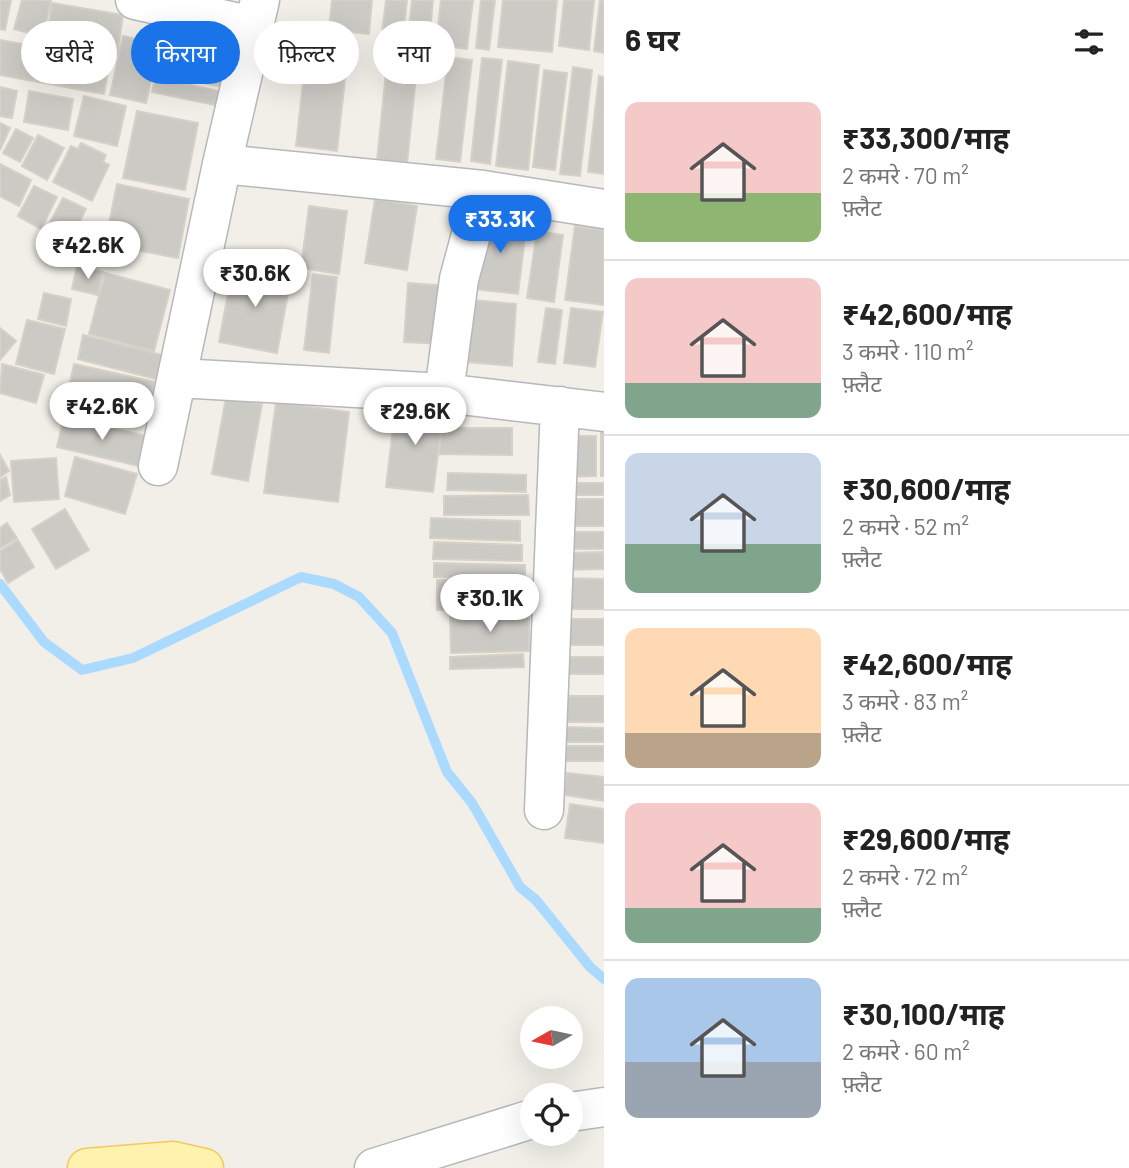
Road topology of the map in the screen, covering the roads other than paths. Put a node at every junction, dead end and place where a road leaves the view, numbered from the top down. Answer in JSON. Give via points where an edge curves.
{"nodes":[{"id":1,"x":137,"y":0,"type":"edge"},
{"id":2,"x":257,"y":13,"type":"edge"},
{"id":3,"x":222,"y":164,"type":"junction"},
{"id":4,"x":483,"y":190,"type":"junction"},
{"id":5,"x":604,"y":209,"type":"edge"},
{"id":6,"x":178,"y":378,"type":"junction"},
{"id":7,"x":444,"y":393,"type":"junction"},
{"id":8,"x":560,"y":406,"type":"junction"},
{"id":9,"x":604,"y":412,"type":"edge"},
{"id":10,"x":158,"y":466,"type":"dead end"},
{"id":11,"x":544,"y":810,"type":"dead end"},
{"id":12,"x":604,"y":1107,"type":"edge"},
{"id":13,"x":583,"y":1110,"type":"edge"},
{"id":14,"x":520,"y":1122,"type":"edge"},
{"id":15,"x":87,"y":1168,"type":"edge"},
{"id":16,"x":204,"y":1168,"type":"edge"},
{"id":17,"x":374,"y":1168,"type":"edge"}],
"edges":[{"from":1,"to":2,"type":"street"},
{"from":2,"to":3,"type":"street"},
{"from":3,"to":4,"type":"street"},
{"from":3,"to":6,"type":"street"},
{"from":4,"to":5,"type":"street"},
{"from":4,"to":7,"type":"street","via":[[459,279]]},
{"from":6,"to":7,"type":"street"},
{"from":6,"to":10,"type":"street"},
{"from":7,"to":8,"type":"street"},
{"from":8,"to":9,"type":"street"},
{"from":8,"to":11,"type":"street"},
{"from":12,"to":13,"type":"street"},
{"from":14,"to":17,"type":"street"},
{"from":15,"to":16,"type":"main road","via":[[173,1161]]}]}
